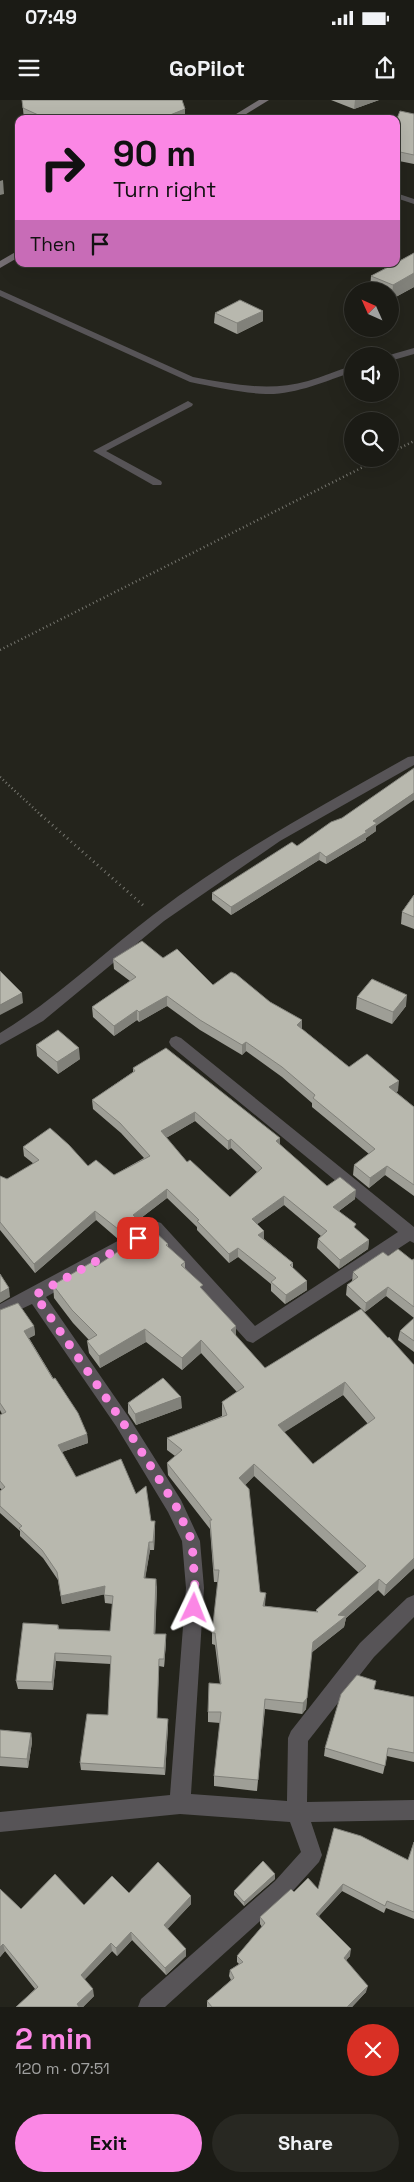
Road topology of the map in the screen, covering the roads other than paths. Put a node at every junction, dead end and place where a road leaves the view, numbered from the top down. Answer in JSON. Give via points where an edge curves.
{"nodes":[{"id":1,"x":265,"y":100,"type":"edge"},
{"id":2,"x":239,"y":115,"type":"edge"},
{"id":3,"x":400,"y":197,"type":"edge"},
{"id":4,"x":414,"y":202,"type":"edge"},
{"id":5,"x":15,"y":256,"type":"edge"},
{"id":6,"x":0,"y":265,"type":"edge"},
{"id":7,"x":0,"y":293,"type":"edge"},
{"id":8,"x":414,"y":351,"type":"edge"},
{"id":9,"x":399,"y":355,"type":"edge"},
{"id":10,"x":344,"y":372,"type":"edge"},
{"id":11,"x":191,"y":395,"type":"junction"},
{"id":12,"x":157,"y":483,"type":"dead end"},
{"id":13,"x":413,"y":760,"type":"edge"},
{"id":14,"x":0,"y":1040,"type":"edge"},
{"id":15,"x":176,"y":1042,"type":"dead end"},
{"id":16,"x":412,"y":1234,"type":"edge"},
{"id":17,"x":35,"y":1295,"type":"junction"},
{"id":18,"x":0,"y":1312,"type":"edge"},
{"id":19,"x":414,"y":1604,"type":"edge"},
{"id":20,"x":180,"y":1804,"type":"junction"},
{"id":21,"x":414,"y":1810,"type":"edge"},
{"id":22,"x":297,"y":1812,"type":"junction"},
{"id":23,"x":0,"y":1822,"type":"edge"},
{"id":24,"x":149,"y":2007,"type":"edge"}],
"edges":[{"from":1,"to":2,"type":"street"},
{"from":3,"to":4,"type":"lane"},
{"from":5,"to":6,"type":"street"},
{"from":7,"to":11,"type":"street"},
{"from":8,"to":9,"type":"street"},
{"from":10,"to":11,"type":"street","via":[[309,384],[268,391],[224,386]]},
{"from":11,"to":12,"type":"street","via":[[98,451]]},
{"from":13,"to":14,"type":"street","via":[[275,838],[159,918],[38,1017]]},
{"from":15,"to":16,"type":"street"},
{"from":16,"to":17,"type":"street","via":[[253,1336],[156,1228]]},
{"from":17,"to":18,"type":"street"},
{"from":17,"to":20,"type":"street","via":[[122,1421],[176,1506],[192,1541],[195,1588]]},
{"from":19,"to":22,"type":"street","via":[[367,1650],[298,1738]]},
{"from":20,"to":22,"type":"street"},
{"from":20,"to":23,"type":"street"},
{"from":21,"to":22,"type":"street"},
{"from":22,"to":24,"type":"street","via":[[312,1855],[282,1888]]}]}
